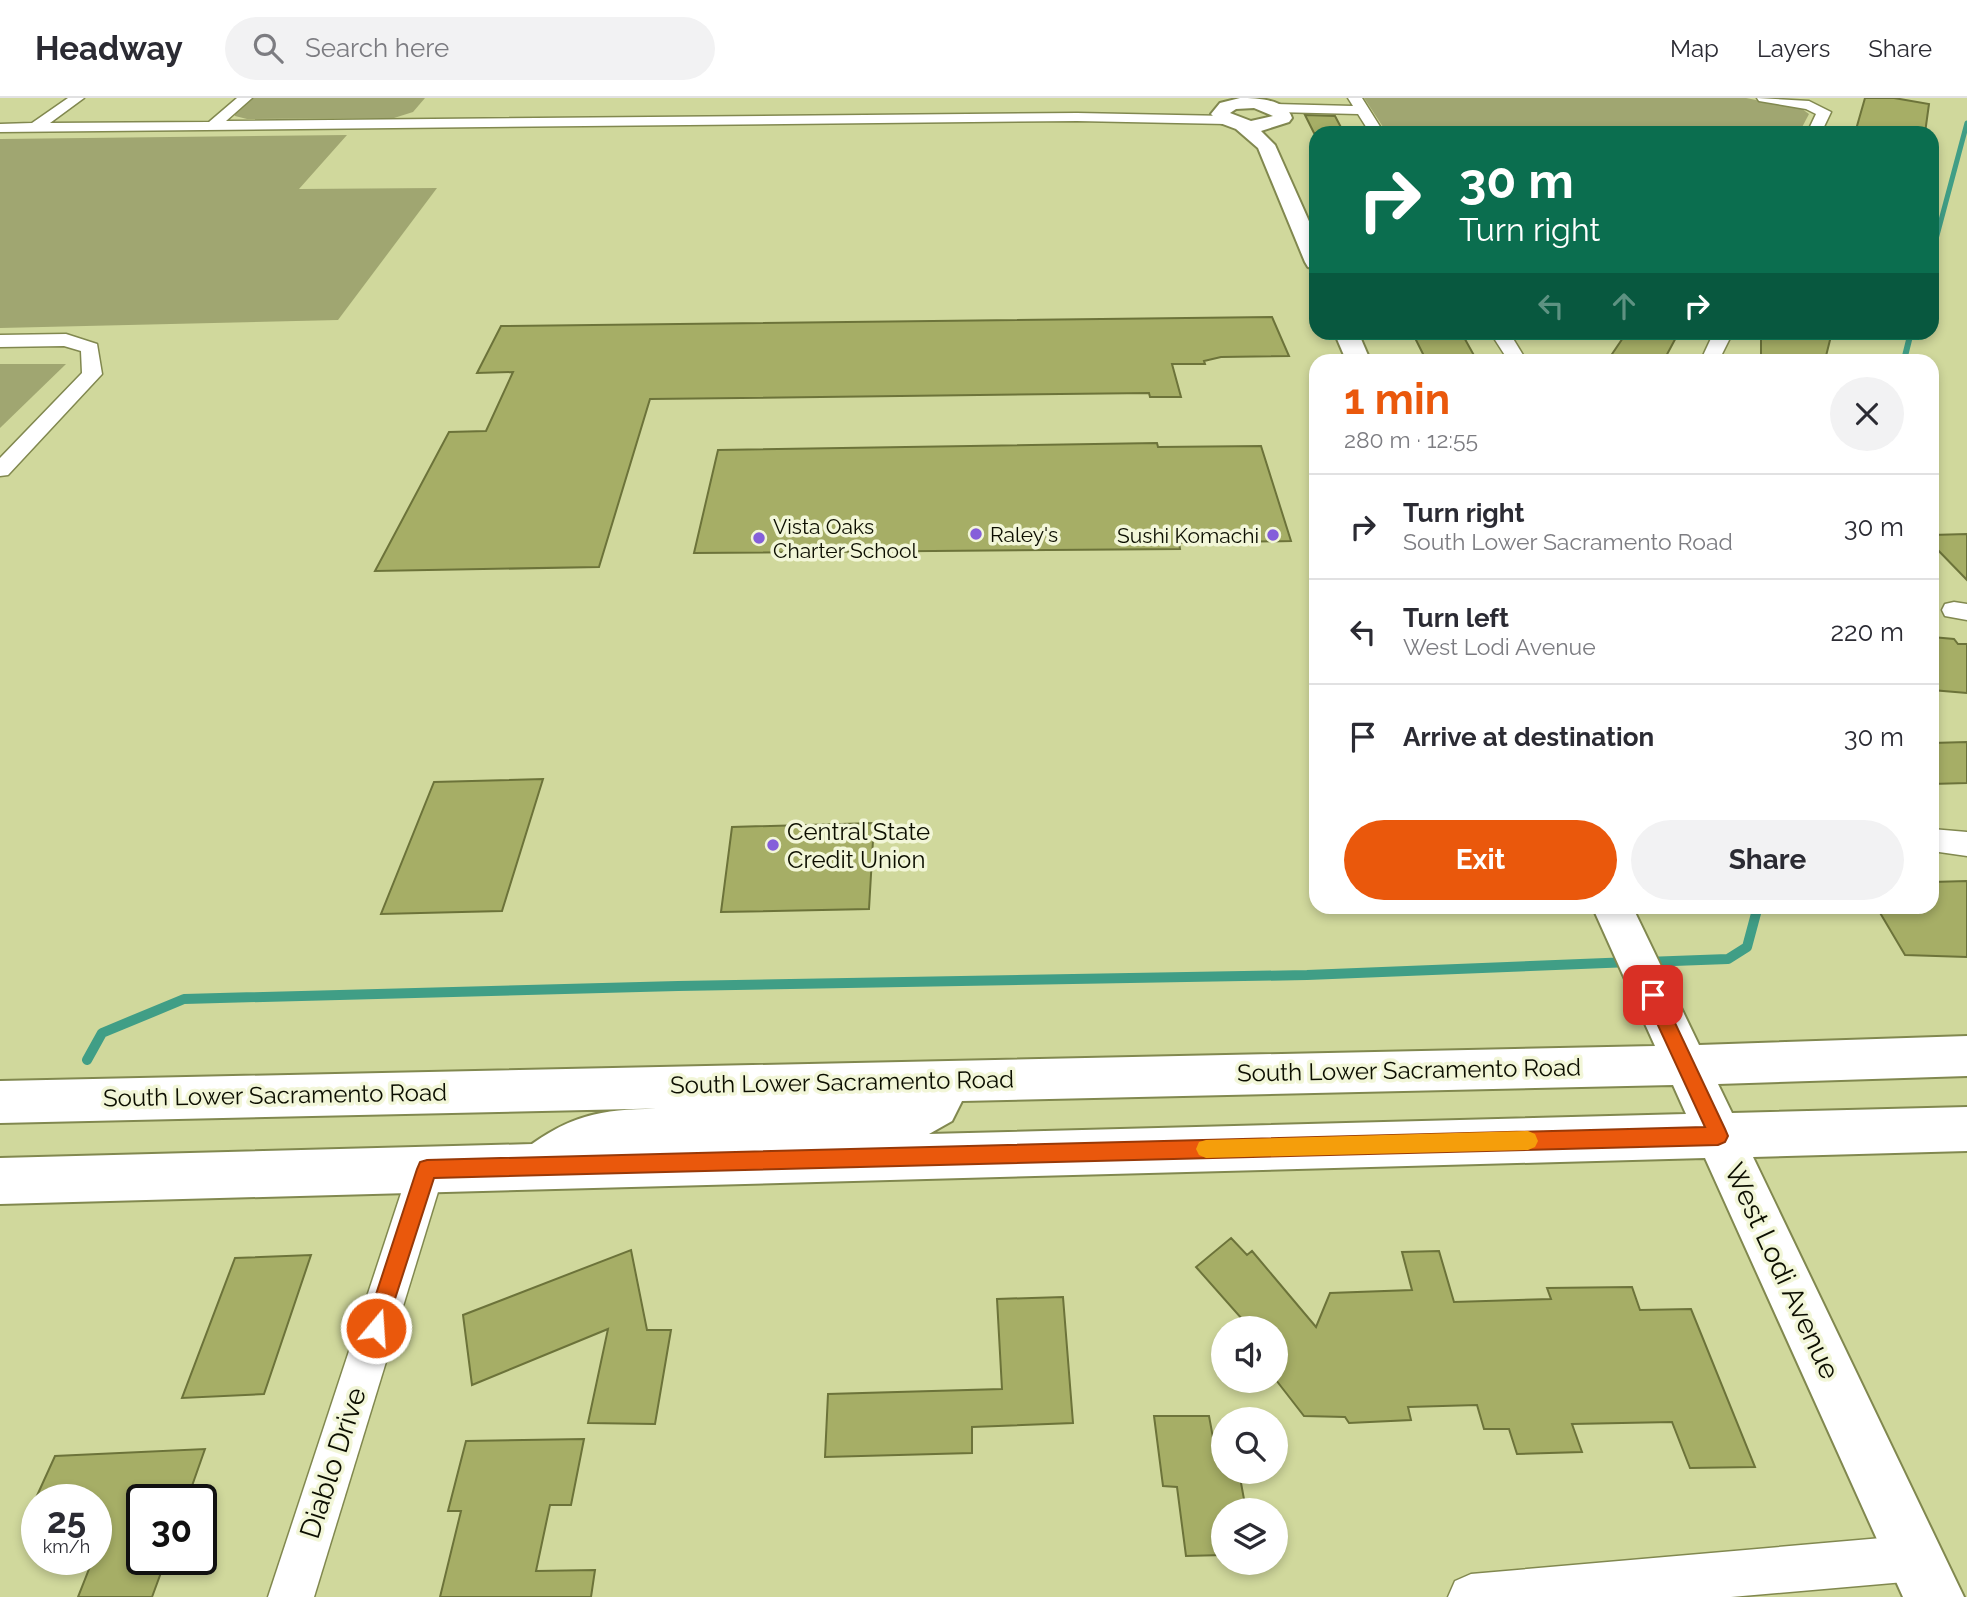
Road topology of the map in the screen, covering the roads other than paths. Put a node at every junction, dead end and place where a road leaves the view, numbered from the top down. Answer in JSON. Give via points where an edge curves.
{"nodes":[{"id":1,"x":77,"y":98,"type":"edge"},
{"id":2,"x":245,"y":98,"type":"edge"},
{"id":3,"x":957,"y":98,"type":"edge"},
{"id":4,"x":1764,"y":98,"type":"edge"},
{"id":5,"x":606,"y":105,"type":"dead end"},
{"id":6,"x":434,"y":106,"type":"dead end"},
{"id":7,"x":1361,"y":108,"type":"edge"},
{"id":8,"x":1269,"y":111,"type":"edge"},
{"id":9,"x":1230,"y":112,"type":"edge"},
{"id":10,"x":958,"y":118,"type":"junction"},
{"id":11,"x":598,"y":121,"type":"junction"},
{"id":12,"x":420,"y":123,"type":"junction"},
{"id":13,"x":214,"y":125,"type":"junction"},
{"id":14,"x":1373,"y":126,"type":"edge"},
{"id":15,"x":1818,"y":126,"type":"edge"},
{"id":16,"x":36,"y":127,"type":"junction"},
{"id":17,"x":0,"y":128,"type":"edge"},
{"id":18,"x":1266,"y":145,"type":"junction"},
{"id":19,"x":1309,"y":246,"type":"edge"},
{"id":20,"x":0,"y":341,"type":"edge"},
{"id":21,"x":0,"y":470,"type":"edge"},
{"id":22,"x":1939,"y":841,"type":"edge"},
{"id":23,"x":1967,"y":844,"type":"edge"},
{"id":24,"x":1618,"y":919,"type":"edge"},
{"id":25,"x":1967,"y":1056,"type":"edge"},
{"id":26,"x":1685,"y":1064,"type":"junction"},
{"id":27,"x":946,"y":1080,"type":"junction"},
{"id":28,"x":0,"y":1102,"type":"edge"},
{"id":29,"x":1967,"y":1129,"type":"edge"},
{"id":30,"x":1718,"y":1136,"type":"junction"},
{"id":31,"x":541,"y":1166,"type":"junction"},
{"id":32,"x":427,"y":1169,"type":"junction"},
{"id":33,"x":0,"y":1181,"type":"edge"},
{"id":34,"x":1925,"y":1578,"type":"edge"},
{"id":35,"x":291,"y":1597,"type":"edge"},
{"id":36,"x":1471,"y":1597,"type":"edge"}],
"edges":[{"from":1,"to":16,"type":"street"},
{"from":2,"to":13,"type":"street"},
{"from":3,"to":10,"type":"street"},
{"from":4,"to":15,"type":"street","via":[[1819,108],[1824,115]]},
{"from":5,"to":11,"type":"street"},
{"from":6,"to":12,"type":"street"},
{"from":7,"to":8,"type":"street"},
{"from":7,"to":14,"type":"street"},
{"from":8,"to":9,"type":"main road"},
{"from":8,"to":18,"type":"main road"},
{"from":9,"to":10,"type":"street"},
{"from":9,"to":18,"type":"main road"},
{"from":10,"to":11,"type":"street"},
{"from":11,"to":12,"type":"street"},
{"from":12,"to":13,"type":"street"},
{"from":13,"to":16,"type":"street"},
{"from":16,"to":17,"type":"street"},
{"from":18,"to":19,"type":"main road"},
{"from":20,"to":21,"type":"street","via":[[66,340],[90,348],[92,374]]},
{"from":22,"to":23,"type":"street"},
{"from":24,"to":26,"type":"main road","name":"West Lodi Avenue"},
{"from":25,"to":26,"type":"main road","name":"South Lower Sacramento Road"},
{"from":26,"to":27,"type":"main road","name":"South Lower Sacramento Road"},
{"from":26,"to":30,"type":"main road","name":"West Lodi Avenue"},
{"from":27,"to":28,"type":"main road","name":"South Lower Sacramento Road"},
{"from":27,"to":31,"type":"main road","via":[[942,1100],[929,1113],[911,1119],[601,1133],[571,1144]]},
{"from":29,"to":30,"type":"main road"},
{"from":30,"to":31,"type":"main road"},
{"from":30,"to":34,"type":"main road","name":"West Lodi Avenue"},
{"from":31,"to":32,"type":"main road"},
{"from":32,"to":33,"type":"main road"},
{"from":32,"to":35,"type":"street","name":"Diablo Drive"},
{"from":34,"to":36,"type":"street"}]}
